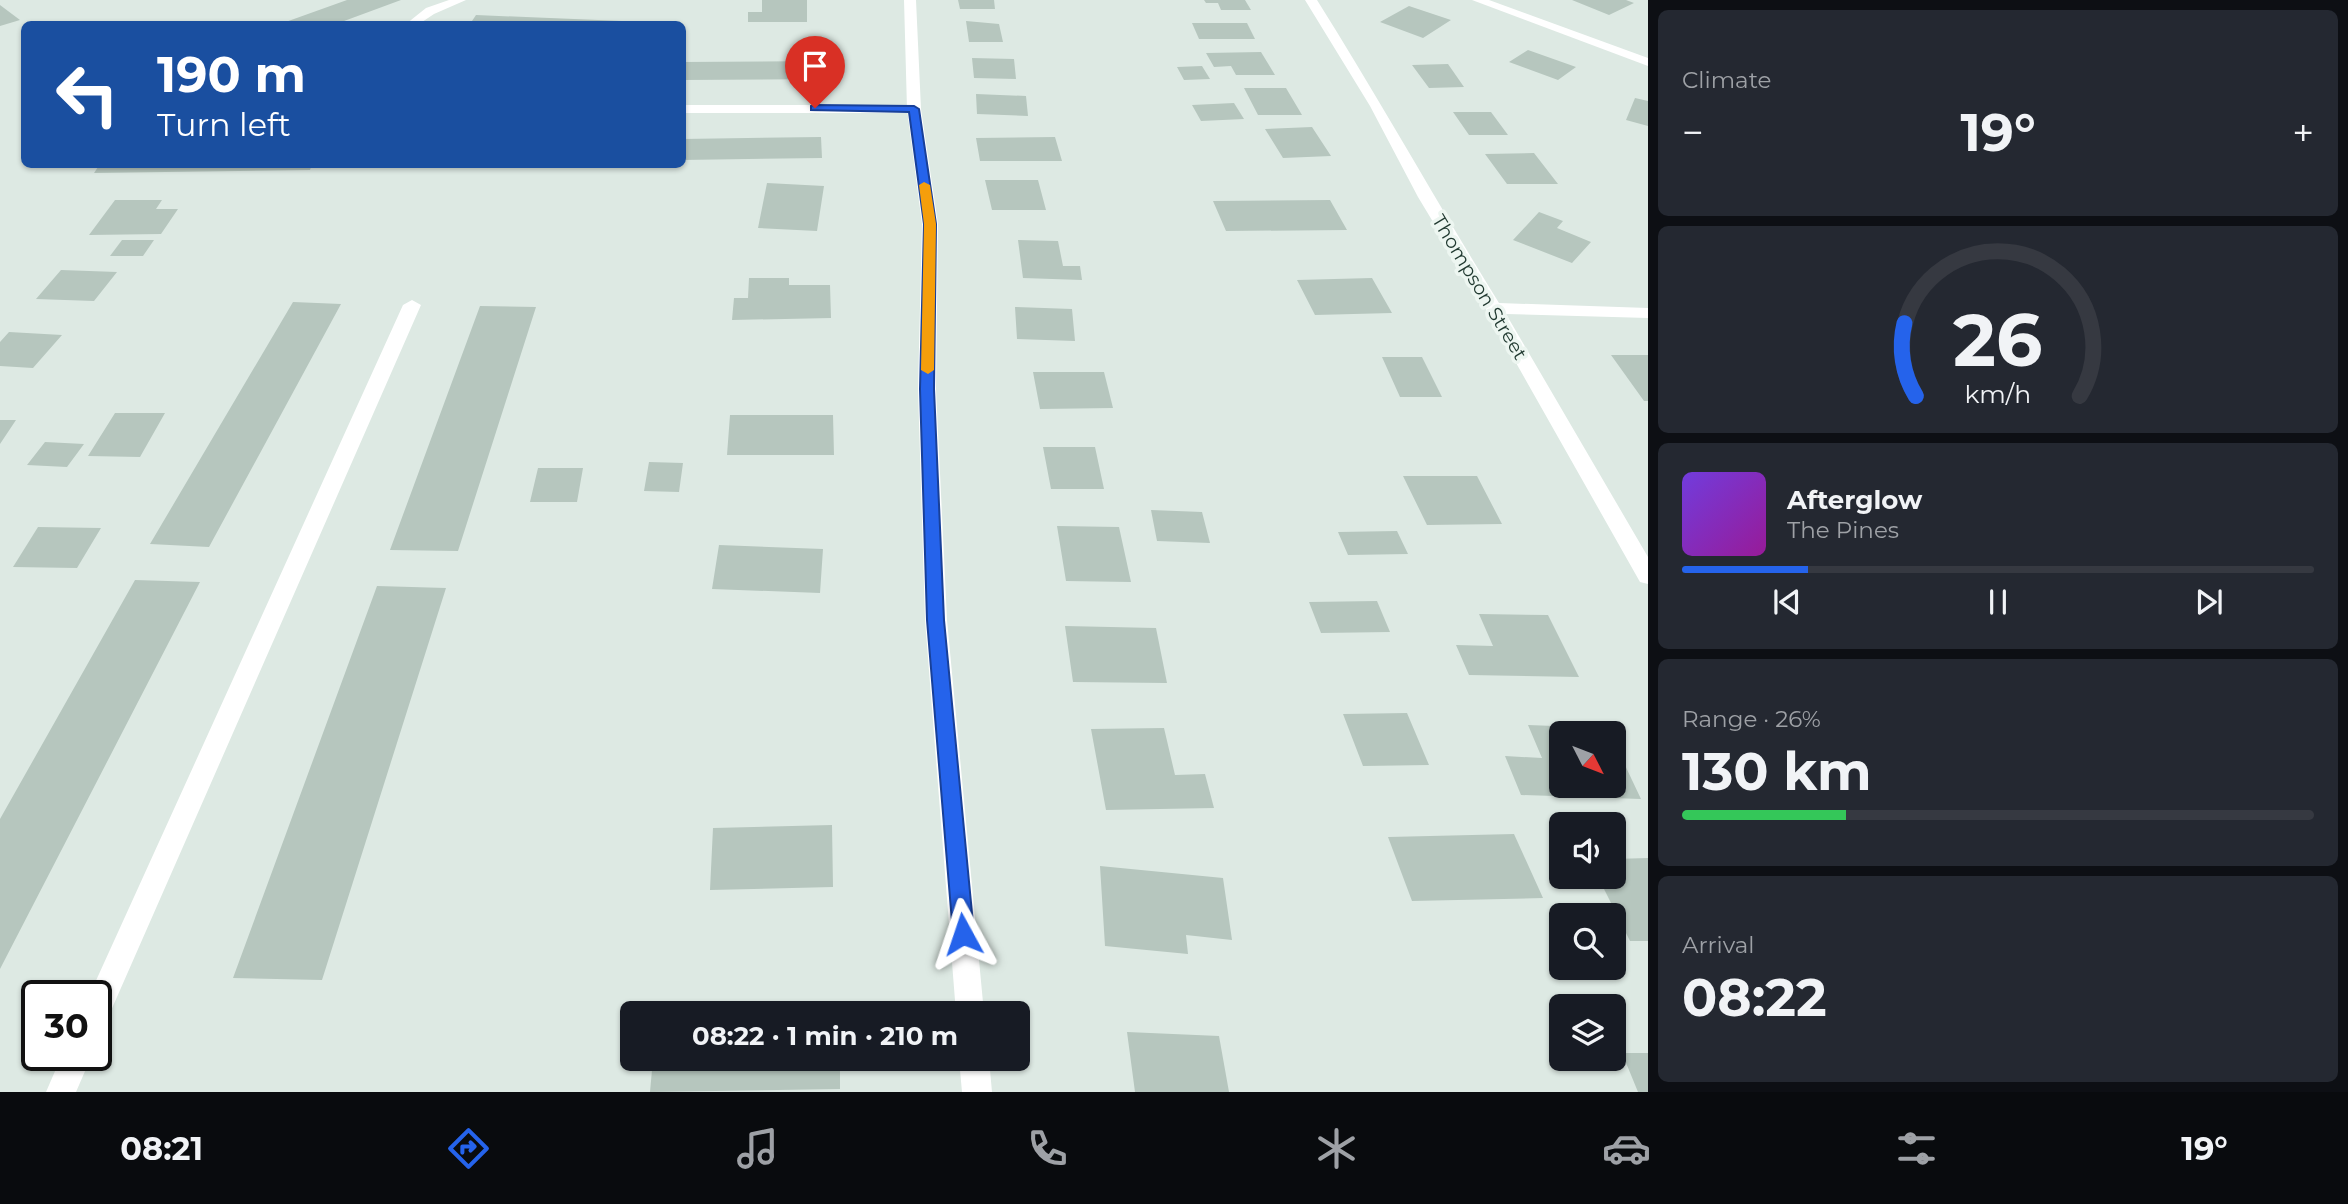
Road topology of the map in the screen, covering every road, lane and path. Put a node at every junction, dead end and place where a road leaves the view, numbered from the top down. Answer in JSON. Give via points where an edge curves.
{"nodes":[{"id":1,"x":460,"y":0,"type":"edge"},
{"id":2,"x":910,"y":0,"type":"edge"},
{"id":3,"x":1311,"y":0,"type":"edge"},
{"id":4,"x":1478,"y":0,"type":"edge"},
{"id":5,"x":416,"y":21,"type":"edge"},
{"id":6,"x":1648,"y":62,"type":"edge"},
{"id":7,"x":914,"y":109,"type":"junction"},
{"id":8,"x":686,"y":110,"type":"edge"},
{"id":9,"x":412,"y":305,"type":"dead end"},
{"id":10,"x":1494,"y":308,"type":"junction"},
{"id":11,"x":1648,"y":313,"type":"edge"},
{"id":12,"x":1648,"y":576,"type":"edge"},
{"id":13,"x":110,"y":980,"type":"edge"},
{"id":14,"x":969,"y":1001,"type":"edge"},
{"id":15,"x":70,"y":1071,"type":"edge"},
{"id":16,"x":975,"y":1071,"type":"edge"},
{"id":17,"x":61,"y":1092,"type":"edge"},
{"id":18,"x":977,"y":1092,"type":"edge"}],
"edges":[{"from":1,"to":5,"type":"street"},
{"from":2,"to":7,"type":"street"},
{"from":3,"to":10,"type":"street","name":"Thompson Street"},
{"from":4,"to":6,"type":"street"},
{"from":7,"to":8,"type":"street"},
{"from":7,"to":14,"type":"street","via":[[930,224],[927,389],[936,620]]},
{"from":9,"to":13,"type":"street"},
{"from":10,"to":11,"type":"street"},
{"from":10,"to":12,"type":"street","name":"Thompson Street"},
{"from":15,"to":17,"type":"street"},
{"from":16,"to":18,"type":"street"}]}
